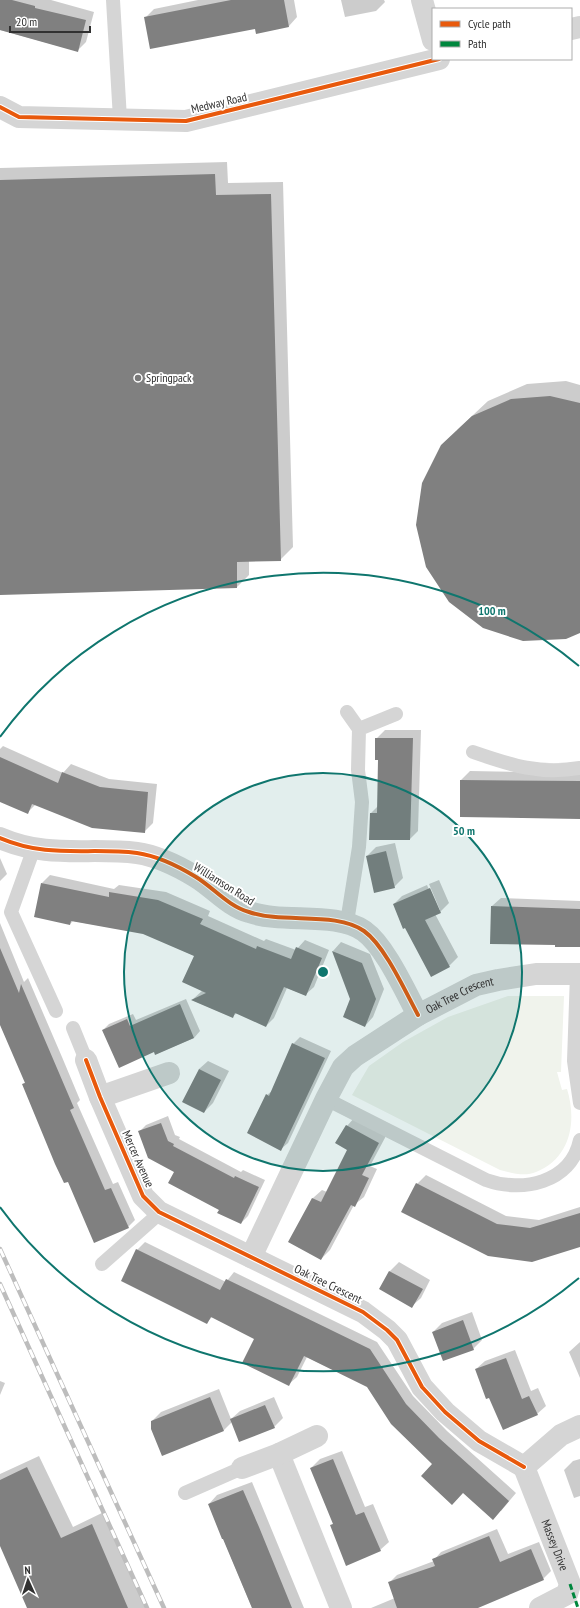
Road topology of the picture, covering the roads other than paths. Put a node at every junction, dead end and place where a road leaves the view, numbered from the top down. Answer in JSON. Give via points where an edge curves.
{"nodes":[{"id":1,"x":113,"y":0,"type":"edge"},
{"id":2,"x":422,"y":0,"type":"edge"},
{"id":3,"x":432,"y":36,"type":"edge"},
{"id":4,"x":434,"y":60,"type":"edge"},
{"id":5,"x":0,"y":107,"type":"edge"},
{"id":6,"x":120,"y":119,"type":"junction"},
{"id":7,"x":347,"y":712,"type":"dead end"},
{"id":8,"x":396,"y":714,"type":"dead end"},
{"id":9,"x":359,"y":729,"type":"junction"},
{"id":10,"x":473,"y":752,"type":"dead end"},
{"id":11,"x":580,"y":768,"type":"edge"},
{"id":12,"x":0,"y":838,"type":"edge"},
{"id":13,"x":34,"y":848,"type":"junction"},
{"id":14,"x":346,"y":922,"type":"junction"},
{"id":15,"x":578,"y":974,"type":"edge"},
{"id":16,"x":56,"y":1011,"type":"dead end"},
{"id":17,"x":418,"y":1015,"type":"junction"},
{"id":18,"x":73,"y":1028,"type":"dead end"},
{"id":19,"x":86,"y":1060,"type":"joint"},
{"id":20,"x":169,"y":1073,"type":"dead end"},
{"id":21,"x":100,"y":1097,"type":"junction"},
{"id":22,"x":326,"y":1099,"type":"junction"},
{"id":23,"x":580,"y":1103,"type":"edge"},
{"id":24,"x":580,"y":1140,"type":"edge"},
{"id":25,"x":161,"y":1212,"type":"junction"},
{"id":26,"x":251,"y":1257,"type":"junction"},
{"id":27,"x":102,"y":1264,"type":"dead end"},
{"id":28,"x":580,"y":1426,"type":"edge"},
{"id":29,"x":317,"y":1436,"type":"dead end"},
{"id":30,"x":279,"y":1454,"type":"junction"},
{"id":31,"x":524,"y":1467,"type":"junction"},
{"id":32,"x":242,"y":1468,"type":"joint"},
{"id":33,"x":185,"y":1493,"type":"dead end"},
{"id":34,"x":341,"y":1608,"type":"edge"},
{"id":35,"x":540,"y":1608,"type":"edge"}],
"edges":[{"from":1,"to":6,"type":"lane"},
{"from":2,"to":3,"type":"street"},
{"from":4,"to":6,"type":"street","name":"Medway Road","via":[[186,121]]},
{"from":5,"to":6,"type":"street","name":"Medway Road","via":[[19,117]]},
{"from":7,"to":9,"type":"lane"},
{"from":8,"to":9,"type":"lane"},
{"from":9,"to":14,"type":"lane","via":[[358,770],[362,802],[359,847]]},
{"from":10,"to":11,"type":"lane","via":[[519,767],[559,772]]},
{"from":12,"to":13,"type":"street","name":"Williamson Road"},
{"from":13,"to":14,"type":"street","name":"Williamson Road","via":[[69,853],[115,852],[157,857],[196,877],[225,899],[248,912],[271,918]]},
{"from":13,"to":16,"type":"lane","via":[[11,912]]},
{"from":14,"to":17,"type":"street","name":"Williamson Road","via":[[364,931],[382,950]]},
{"from":15,"to":17,"type":"street","name":"Oak Tree Crescent","via":[[536,974],[476,985]]},
{"from":15,"to":23,"type":"lane","via":[[574,1062]]},
{"from":17,"to":22,"type":"street","name":"Oak Tree Crescent","via":[[355,1056],[344,1067]]},
{"from":18,"to":19,"type":"lane"},
{"from":19,"to":21,"type":"street","name":"Mercer Avenue"},
{"from":20,"to":21,"type":"street"},
{"from":21,"to":25,"type":"street","name":"Mercer Avenue","via":[[143,1196]]},
{"from":22,"to":24,"type":"lane","via":[[486,1180],[510,1186],[539,1183],[558,1173],[574,1156]]},
{"from":22,"to":26,"type":"street","name":"Oak Tree Crescent"},
{"from":25,"to":26,"type":"street","name":"Mercer Avenue"},
{"from":25,"to":27,"type":"lane"},
{"from":26,"to":31,"type":"street","name":"Oak Tree Crescent","via":[[363,1312],[387,1330],[397,1340],[422,1387],[445,1412],[479,1441]]},
{"from":28,"to":31,"type":"street","via":[[561,1435]]},
{"from":29,"to":30,"type":"street"},
{"from":30,"to":32,"type":"street"},
{"from":30,"to":34,"type":"street"},
{"from":31,"to":35,"type":"street","name":"Massey Drive","via":[[570,1584],[567,1594]]},
{"from":32,"to":33,"type":"lane"}]}
